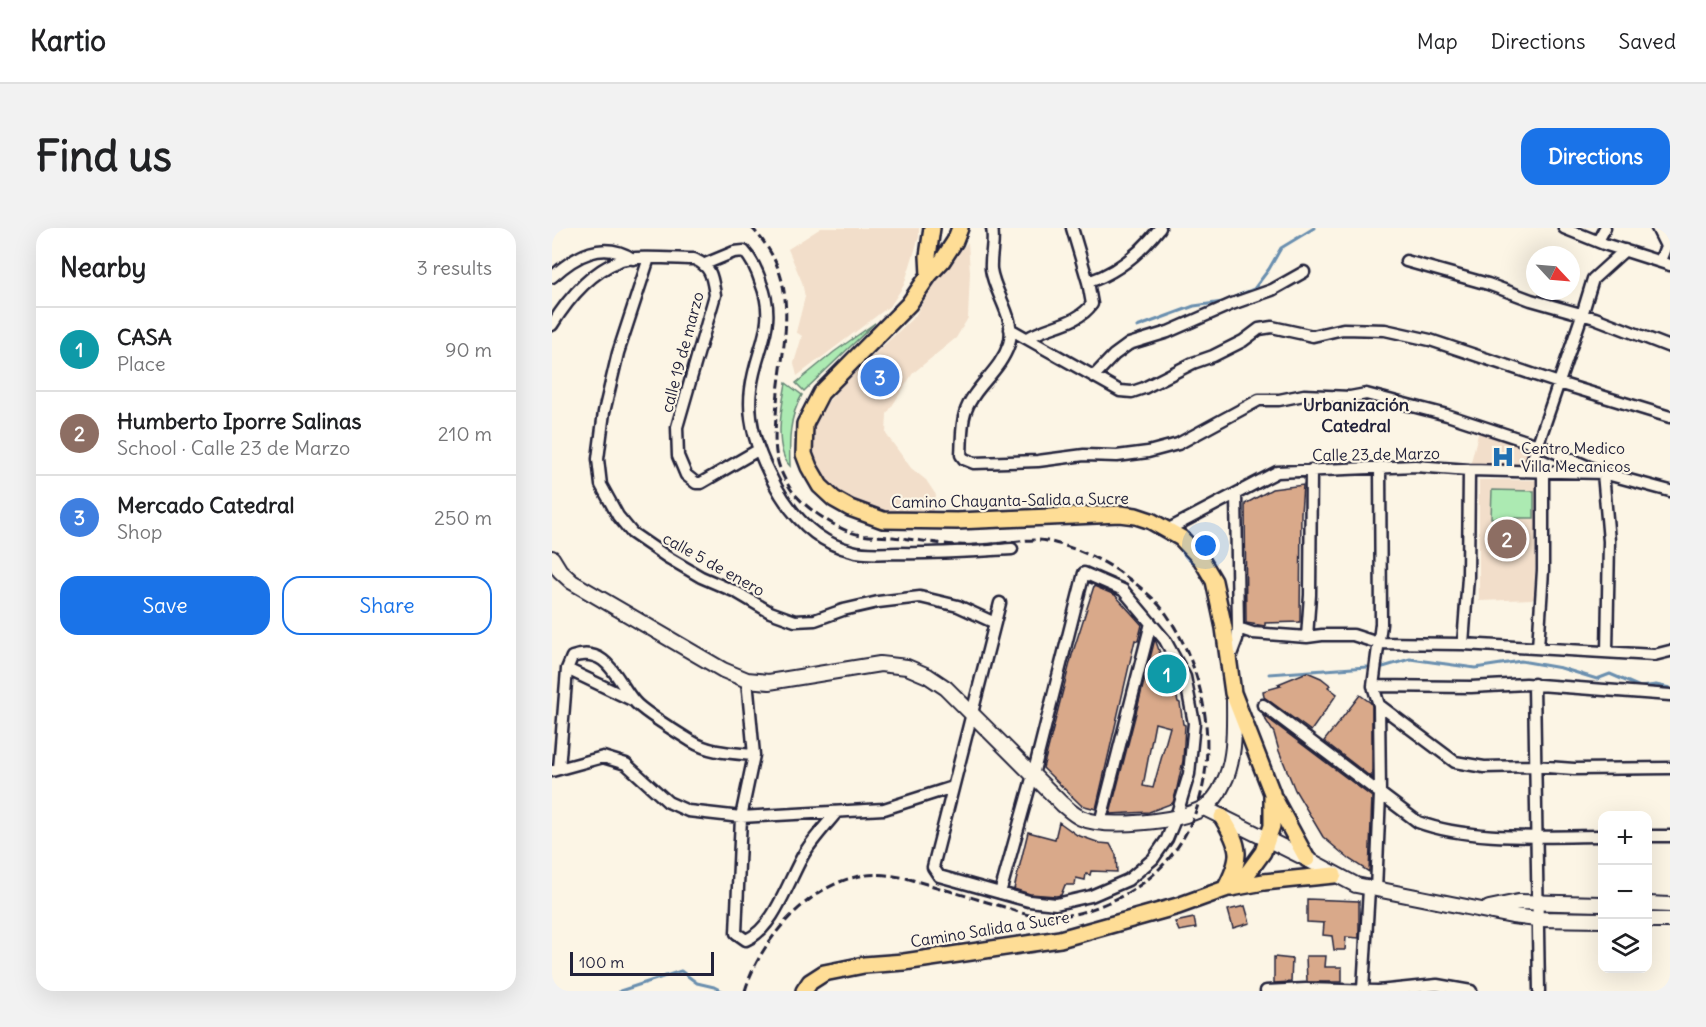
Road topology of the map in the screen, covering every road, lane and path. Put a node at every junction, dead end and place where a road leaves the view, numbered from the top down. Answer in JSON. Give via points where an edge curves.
{"nodes":[{"id":1,"x":932,"y":228,"type":"edge"},
{"id":2,"x":960,"y":228,"type":"edge"},
{"id":3,"x":992,"y":228,"type":"edge"},
{"id":4,"x":1072,"y":228,"type":"edge"},
{"id":5,"x":1160,"y":228,"type":"edge"},
{"id":6,"x":1564,"y":228,"type":"edge"},
{"id":7,"x":1605,"y":228,"type":"edge"},
{"id":8,"x":1657,"y":228,"type":"edge"},
{"id":9,"x":1598,"y":241,"type":"junction"},
{"id":10,"x":1625,"y":250,"type":"junction"},
{"id":11,"x":649,"y":258,"type":"junction"},
{"id":12,"x":633,"y":259,"type":"junction"},
{"id":13,"x":1406,"y":261,"type":"dead end"},
{"id":14,"x":1665,"y":263,"type":"edge"},
{"id":15,"x":705,"y":264,"type":"junction"},
{"id":16,"x":1304,"y":272,"type":"dead end"},
{"id":17,"x":929,"y":275,"type":"junction"},
{"id":18,"x":552,"y":277,"type":"edge"},
{"id":19,"x":1088,"y":282,"type":"junction"},
{"id":20,"x":1582,"y":315,"type":"junction"},
{"id":21,"x":552,"y":325,"type":"edge"},
{"id":22,"x":1010,"y":329,"type":"junction"},
{"id":23,"x":1028,"y":338,"type":"junction"},
{"id":24,"x":1670,"y":347,"type":"edge"},
{"id":25,"x":1094,"y":376,"type":"junction"},
{"id":26,"x":1559,"y":383,"type":"junction"},
{"id":27,"x":1670,"y":417,"type":"edge"},
{"id":28,"x":1538,"y":445,"type":"junction"},
{"id":29,"x":758,"y":450,"type":"junction"},
{"id":30,"x":1380,"y":467,"type":"junction"},
{"id":31,"x":1311,"y":470,"type":"junction"},
{"id":32,"x":1469,"y":470,"type":"junction"},
{"id":33,"x":1529,"y":470,"type":"junction"},
{"id":34,"x":1543,"y":470,"type":"junction"},
{"id":35,"x":1603,"y":473,"type":"junction"},
{"id":36,"x":1670,"y":491,"type":"edge"},
{"id":37,"x":1236,"y":494,"type":"junction"},
{"id":38,"x":1167,"y":530,"type":"junction"},
{"id":39,"x":1012,"y":549,"type":"dead end"},
{"id":40,"x":552,"y":558,"type":"edge"},
{"id":41,"x":1000,"y":603,"type":"dead end"},
{"id":42,"x":995,"y":623,"type":"junction"},
{"id":43,"x":1151,"y":623,"type":"junction"},
{"id":44,"x":1238,"y":628,"type":"junction"},
{"id":45,"x":1307,"y":637,"type":"junction"},
{"id":46,"x":1378,"y":643,"type":"junction"},
{"id":47,"x":1462,"y":644,"type":"junction"},
{"id":48,"x":1538,"y":648,"type":"junction"},
{"id":49,"x":1670,"y":651,"type":"edge"},
{"id":50,"x":1607,"y":652,"type":"junction"},
{"id":51,"x":1229,"y":661,"type":"junction"},
{"id":52,"x":567,"y":669,"type":"junction"},
{"id":53,"x":747,"y":680,"type":"junction"},
{"id":54,"x":1534,"y":684,"type":"junction"},
{"id":55,"x":1373,"y":686,"type":"junction"},
{"id":56,"x":1233,"y":693,"type":"junction"},
{"id":57,"x":1670,"y":694,"type":"edge"},
{"id":58,"x":634,"y":702,"type":"junction"},
{"id":59,"x":1263,"y":705,"type":"dead end"},
{"id":60,"x":1379,"y":705,"type":"junction"},
{"id":61,"x":971,"y":713,"type":"junction"},
{"id":62,"x":754,"y":754,"type":"junction"},
{"id":63,"x":1534,"y":766,"type":"junction"},
{"id":64,"x":1670,"y":768,"type":"edge"},
{"id":65,"x":556,"y":770,"type":"edge"},
{"id":66,"x":1033,"y":775,"type":"junction"},
{"id":67,"x":953,"y":787,"type":"junction"},
{"id":68,"x":1272,"y":793,"type":"junction"},
{"id":69,"x":1380,"y":794,"type":"junction"},
{"id":70,"x":1204,"y":808,"type":"junction"},
{"id":71,"x":837,"y":812,"type":"junction"},
{"id":72,"x":741,"y":817,"type":"junction"},
{"id":73,"x":1176,"y":818,"type":"junction"},
{"id":74,"x":1222,"y":818,"type":"junction"},
{"id":75,"x":1100,"y":823,"type":"junction"},
{"id":76,"x":1538,"y":836,"type":"junction"},
{"id":77,"x":1598,"y":836,"type":"edge"},
{"id":78,"x":1652,"y":836,"type":"edge"},
{"id":79,"x":1670,"y":836,"type":"edge"},
{"id":80,"x":1268,"y":839,"type":"junction"},
{"id":81,"x":1307,"y":859,"type":"junction"},
{"id":82,"x":1334,"y":875,"type":"junction"},
{"id":83,"x":1225,"y":889,"type":"junction"},
{"id":84,"x":1372,"y":889,"type":"junction"},
{"id":85,"x":1000,"y":893,"type":"junction"},
{"id":86,"x":1537,"y":903,"type":"junction"},
{"id":87,"x":1598,"y":904,"type":"edge"},
{"id":88,"x":1652,"y":904,"type":"edge"},
{"id":89,"x":1670,"y":905,"type":"edge"},
{"id":90,"x":1484,"y":909,"type":"junction"},
{"id":91,"x":1537,"y":920,"type":"junction"},
{"id":92,"x":1598,"y":920,"type":"edge"},
{"id":93,"x":1652,"y":920,"type":"edge"},
{"id":94,"x":1670,"y":920,"type":"edge"},
{"id":95,"x":1363,"y":989,"type":"junction"},
{"id":96,"x":804,"y":991,"type":"edge"},
{"id":97,"x":1266,"y":991,"type":"edge"},
{"id":98,"x":1323,"y":991,"type":"edge"},
{"id":99,"x":1471,"y":991,"type":"edge"},
{"id":100,"x":1539,"y":991,"type":"edge"},
{"id":101,"x":1548,"y":991,"type":"edge"}],
"edges":[{"from":1,"to":17,"type":"main road"},
{"from":2,"to":17,"type":"main road","name":"Camino Chayanta-Salida a Sucre","via":[[956,241]]},
{"from":3,"to":22,"type":"street","via":[[991,270]]},
{"from":4,"to":19,"type":"street"},
{"from":5,"to":19,"type":"street","via":[[1115,271]]},
{"from":6,"to":9,"type":"street"},
{"from":7,"to":9,"type":"street"},
{"from":8,"to":14,"type":"street","via":[[1666,246]]},
{"from":9,"to":10,"type":"street"},
{"from":10,"to":14,"type":"street"},
{"from":10,"to":20,"type":"street","via":[[1593,279]]},
{"from":11,"to":12,"type":"street"},
{"from":11,"to":15,"type":"street","via":[[694,259]]},
{"from":11,"to":42,"type":"street","name":"calle 5 de enero","via":[[618,353],[598,459],[601,485],[632,533],[701,577],[795,621],[815,620],[878,602],[920,597],[958,606]]},
{"from":12,"to":18,"type":"street","via":[[612,249],[586,254]]},
{"from":12,"to":21,"type":"street","via":[[620,260],[589,279],[566,302]]},
{"from":13,"to":20,"type":"street"},
{"from":15,"to":29,"type":"street","via":[[744,251],[753,261],[768,299],[765,339],[750,393]]},
{"from":15,"to":29,"type":"street","name":"calle 19 de marzo","via":[[712,275],[715,295],[677,427],[678,456],[686,475],[701,483]]},
{"from":16,"to":25,"type":"street","via":[[1272,290],[1129,344]]},
{"from":17,"to":38,"type":"main road","name":"Camino Chayanta-Salida a Sucre","via":[[909,304],[821,393],[810,411],[805,424],[804,454],[820,486],[850,508],[883,520],[1120,514],[1151,521]]},
{"from":19,"to":23,"type":"street","via":[[1092,304],[1086,312]]},
{"from":20,"to":24,"type":"street"},
{"from":20,"to":26,"type":"street"},
{"from":22,"to":23,"type":"street"},
{"from":22,"to":28,"type":"street","via":[[1009,343],[998,367],[965,413],[962,455],[974,463],[1038,462],[1148,452],[1178,444],[1259,400],[1366,393]]},
{"from":23,"to":25,"type":"street"},
{"from":25,"to":26,"type":"street","via":[[1120,391],[1132,392],[1213,356],[1259,329],[1272,327],[1313,336],[1343,329],[1385,330],[1430,340]]},
{"from":26,"to":27,"type":"street"},
{"from":26,"to":28,"type":"street"},
{"from":28,"to":33,"type":"street"},
{"from":28,"to":35,"type":"street"},
{"from":29,"to":39,"type":"street","via":[[779,495],[795,516],[817,536],[853,552],[929,554]]},
{"from":30,"to":31,"type":"street","name":"Calle 23 de Marzo"},
{"from":30,"to":32,"type":"street","name":"Calle 23 de Marzo"},
{"from":30,"to":46,"type":"street"},
{"from":31,"to":37,"type":"street","name":"Calle 23 de Marzo","via":[[1277,472]]},
{"from":31,"to":45,"type":"street"},
{"from":32,"to":33,"type":"street","name":"Calle 23 de Marzo"},
{"from":32,"to":47,"type":"street","via":[[1468,577]]},
{"from":33,"to":34,"type":"street","name":"Calle 23 de Marzo"},
{"from":34,"to":35,"type":"street","name":"Calle 23 de Marzo"},
{"from":34,"to":48,"type":"street"},
{"from":35,"to":36,"type":"street","name":"Calle 23 de Marzo"},
{"from":35,"to":50,"type":"street","via":[[1609,541]]},
{"from":37,"to":38,"type":"street","name":"Calle 23 de Marzo"},
{"from":37,"to":44,"type":"street"},
{"from":38,"to":51,"type":"main road","name":"Camino Chayanta-Salida a Sucre","via":[[1192,549],[1214,581]]},
{"from":40,"to":53,"type":"main road","via":[[572,582],[723,670]]},
{"from":41,"to":42,"type":"street"},
{"from":42,"to":61,"type":"street"},
{"from":43,"to":66,"type":"street","via":[[1123,590],[1084,573]]},
{"from":43,"to":73,"type":"street","via":[[1166,640],[1185,677],[1194,723],[1189,774]]},
{"from":43,"to":75,"type":"street"},
{"from":44,"to":45,"type":"street","via":[[1253,633]]},
{"from":44,"to":51,"type":"street"},
{"from":45,"to":46,"type":"street","via":[[1353,635]]},
{"from":46,"to":47,"type":"street"},
{"from":46,"to":55,"type":"street"},
{"from":47,"to":48,"type":"street"},
{"from":48,"to":50,"type":"street"},
{"from":49,"to":50,"type":"street","via":[[1654,655]]},
{"from":51,"to":56,"type":"main road","name":"Camino Chayanta-Salida a Sucre"},
{"from":52,"to":58,"type":"street"},
{"from":52,"to":58,"type":"street","via":[[572,657],[585,653],[599,658],[615,671]]},
{"from":52,"to":65,"type":"street"},
{"from":53,"to":61,"type":"main road","via":[[769,682],[880,664],[908,667],[946,688]]},
{"from":53,"to":62,"type":"street"},
{"from":54,"to":55,"type":"street"},
{"from":54,"to":57,"type":"street"},
{"from":54,"to":63,"type":"street"},
{"from":55,"to":60,"type":"street"},
{"from":56,"to":68,"type":"main road","name":"Camino Chayanta-Salida a Sucre"},
{"from":56,"to":70,"type":"main road","via":[[1229,769],[1218,793]]},
{"from":58,"to":62,"type":"street","via":[[693,742],[718,752]]},
{"from":59,"to":69,"type":"street"},
{"from":60,"to":63,"type":"street","via":[[1455,762],[1484,767]]},
{"from":60,"to":69,"type":"street"},
{"from":61,"to":66,"type":"main road"},
{"from":61,"to":67,"type":"street"},
{"from":62,"to":72,"type":"street"},
{"from":63,"to":64,"type":"street"},
{"from":63,"to":76,"type":"street"},
{"from":65,"to":72,"type":"street","via":[[603,757],[626,764],[668,801],[688,811]]},
{"from":66,"to":75,"type":"main road","via":[[1080,818]]},
{"from":66,"to":85,"type":"street"},
{"from":67,"to":71,"type":"street","via":[[884,809]]},
{"from":67,"to":85,"type":"street","via":[[933,867],[939,876]]},
{"from":68,"to":80,"type":"main road","name":"Camino Chayanta-Salida a Sucre"},
{"from":68,"to":81,"type":"main road"},
{"from":69,"to":76,"type":"street","via":[[1418,822],[1438,830]]},
{"from":69,"to":84,"type":"street"},
{"from":70,"to":73,"type":"main road"},
{"from":70,"to":74,"type":"main road"},
{"from":71,"to":72,"type":"street"},
{"from":71,"to":72,"type":"street","via":[[805,851],[756,936],[746,940],[736,933]]},
{"from":73,"to":75,"type":"main road"},
{"from":73,"to":85,"type":"street","via":[[1153,859],[1128,880],[1091,896],[1056,904]]},
{"from":74,"to":80,"type":"main road"},
{"from":74,"to":83,"type":"main road","via":[[1238,845],[1237,860]]},
{"from":76,"to":77,"type":"street"},
{"from":76,"to":86,"type":"street"},
{"from":78,"to":79,"type":"street"},
{"from":80,"to":81,"type":"main road"},
{"from":80,"to":83,"type":"main road","name":"Camino Salida a Sucre","via":[[1247,874]]},
{"from":81,"to":82,"type":"main road"},
{"from":82,"to":83,"type":"main road"},
{"from":82,"to":84,"type":"main road"},
{"from":83,"to":96,"type":"main road","name":"Camino Salida a Sucre","via":[[1060,939],[824,973]]},
{"from":84,"to":90,"type":"main road"},
{"from":84,"to":95,"type":"street"},
{"from":86,"to":87,"type":"main road"},
{"from":86,"to":90,"type":"main road","via":[[1518,902]]},
{"from":86,"to":91,"type":"street"},
{"from":88,"to":89,"type":"main road"},
{"from":90,"to":91,"type":"main road"},
{"from":91,"to":92,"type":"main road"},
{"from":91,"to":100,"type":"street"},
{"from":93,"to":94,"type":"main road"},
{"from":95,"to":98,"type":"street"},
{"from":95,"to":99,"type":"street","via":[[1437,985]]},
{"from":97,"to":98,"type":"street"},
{"from":100,"to":101,"type":"street"}]}
